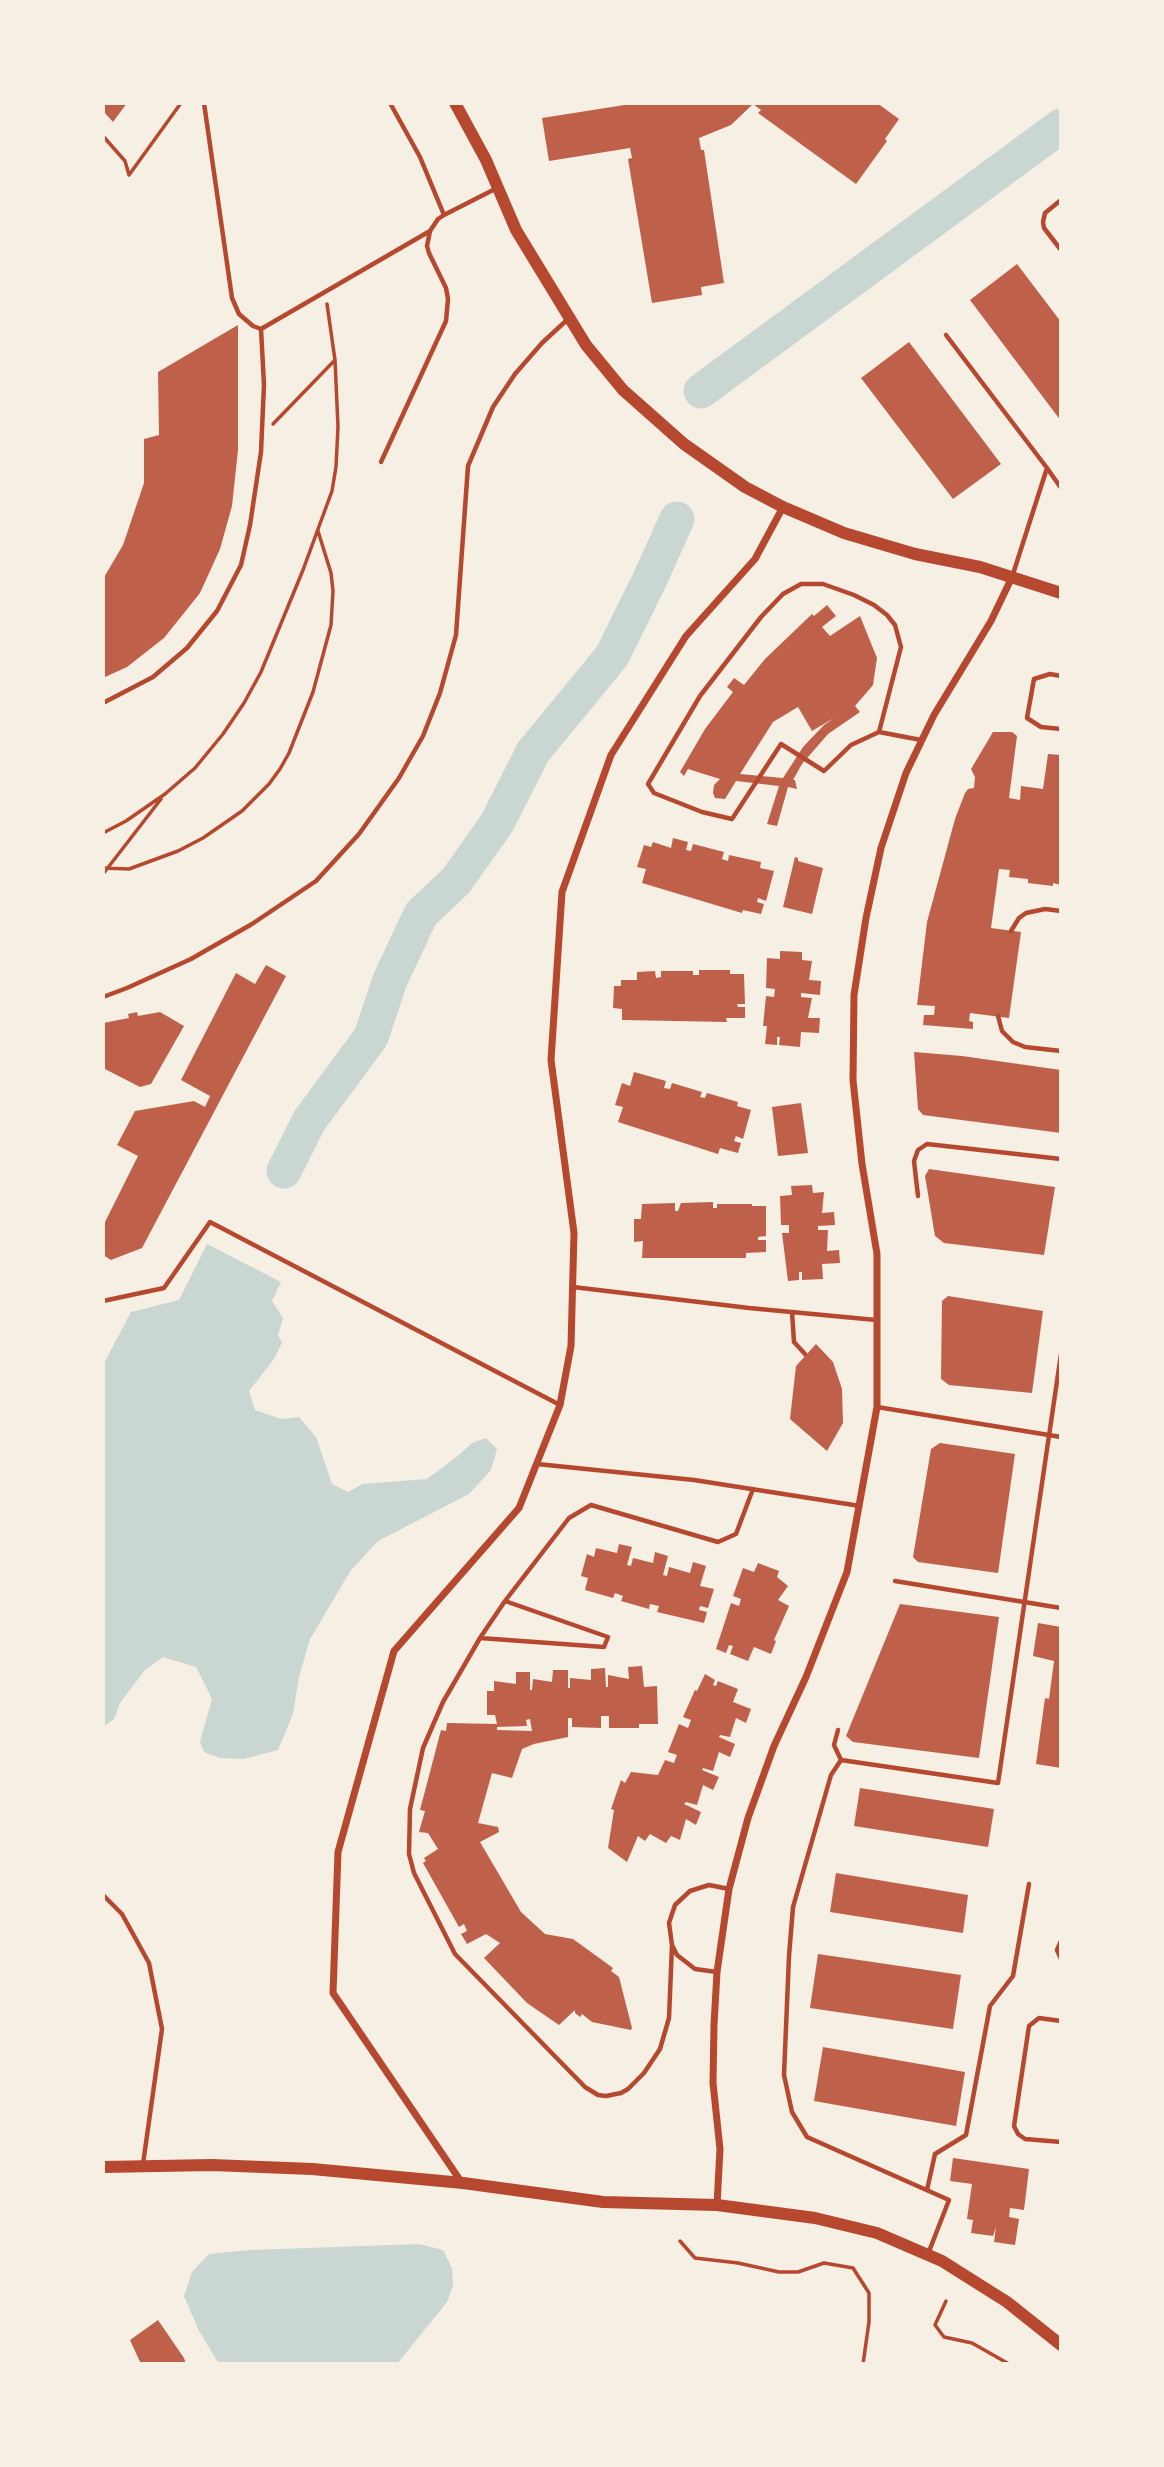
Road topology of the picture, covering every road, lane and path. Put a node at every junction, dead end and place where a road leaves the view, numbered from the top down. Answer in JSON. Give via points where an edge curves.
{"nodes":[{"id":1,"x":181,"y":103,"type":"edge"},
{"id":2,"x":204,"y":103,"type":"edge"},
{"id":3,"x":390,"y":103,"type":"edge"},
{"id":4,"x":455,"y":103,"type":"edge"},
{"id":5,"x":103,"y":136,"type":"edge"},
{"id":6,"x":498,"y":188,"type":"junction"},
{"id":7,"x":1061,"y":200,"type":"edge"},
{"id":8,"x":444,"y":215,"type":"junction"},
{"id":9,"x":430,"y":231,"type":"junction"},
{"id":10,"x":1061,"y":250,"type":"edge"},
{"id":11,"x":324,"y":292,"type":"junction"},
{"id":12,"x":568,"y":319,"type":"junction"},
{"id":13,"x":261,"y":329,"type":"junction"},
{"id":14,"x":946,"y":335,"type":"dead end"},
{"id":15,"x":334,"y":360,"type":"junction"},
{"id":16,"x":262,"y":435,"type":"junction"},
{"id":17,"x":381,"y":462,"type":"dead end"},
{"id":18,"x":1046,"y":468,"type":"junction"},
{"id":19,"x":1061,"y":488,"type":"edge"},
{"id":20,"x":783,"y":508,"type":"junction"},
{"id":21,"x":318,"y":530,"type":"junction"},
{"id":22,"x":1012,"y":576,"type":"junction"},
{"id":23,"x":1061,"y":593,"type":"edge"},
{"id":24,"x":1061,"y":676,"type":"edge"},
{"id":25,"x":103,"y":703,"type":"edge"},
{"id":26,"x":1061,"y":730,"type":"edge"},
{"id":27,"x":880,"y":733,"type":"junction"},
{"id":28,"x":922,"y":740,"type":"junction"},
{"id":29,"x":165,"y":794,"type":"junction"},
{"id":30,"x":103,"y":833,"type":"edge"},
{"id":31,"x":104,"y":870,"type":"edge"},
{"id":32,"x":1061,"y":911,"type":"edge"},
{"id":33,"x":1011,"y":931,"type":"dead end"},
{"id":34,"x":103,"y":997,"type":"edge"},
{"id":35,"x":998,"y":1016,"type":"dead end"},
{"id":36,"x":1061,"y":1051,"type":"edge"},
{"id":37,"x":1061,"y":1159,"type":"edge"},
{"id":38,"x":918,"y":1196,"type":"dead end"},
{"id":39,"x":573,"y":1287,"type":"junction"},
{"id":40,"x":103,"y":1301,"type":"edge"},
{"id":41,"x":792,"y":1312,"type":"junction"},
{"id":42,"x":877,"y":1320,"type":"junction"},
{"id":43,"x":805,"y":1354,"type":"dead end"},
{"id":44,"x":1061,"y":1354,"type":"edge"},
{"id":45,"x":561,"y":1405,"type":"junction"},
{"id":46,"x":877,"y":1407,"type":"junction"},
{"id":47,"x":1049,"y":1435,"type":"junction"},
{"id":48,"x":1061,"y":1437,"type":"edge"},
{"id":49,"x":537,"y":1464,"type":"junction"},
{"id":50,"x":753,"y":1489,"type":"junction"},
{"id":51,"x":861,"y":1506,"type":"junction"},
{"id":52,"x":895,"y":1581,"type":"dead end"},
{"id":53,"x":505,"y":1601,"type":"junction"},
{"id":54,"x":1025,"y":1602,"type":"junction"},
{"id":55,"x":1061,"y":1608,"type":"edge"},
{"id":56,"x":480,"y":1637,"type":"junction"},
{"id":57,"x":838,"y":1730,"type":"dead end"},
{"id":58,"x":841,"y":1760,"type":"junction"},
{"id":59,"x":1029,"y":1884,"type":"dead end"},
{"id":60,"x":729,"y":1889,"type":"junction"},
{"id":61,"x":103,"y":1895,"type":"edge"},
{"id":62,"x":1061,"y":1941,"type":"edge"},
{"id":63,"x":672,"y":1945,"type":"junction"},
{"id":64,"x":1061,"y":1959,"type":"edge"},
{"id":65,"x":718,"y":1972,"type":"junction"},
{"id":66,"x":1061,"y":2021,"type":"edge"},
{"id":67,"x":1061,"y":2142,"type":"edge"},
{"id":68,"x":143,"y":2166,"type":"junction"},
{"id":69,"x":103,"y":2167,"type":"edge"},
{"id":70,"x":463,"y":2183,"type":"junction"},
{"id":71,"x":927,"y":2190,"type":"junction"},
{"id":72,"x":717,"y":2205,"type":"junction"},
{"id":73,"x":680,"y":2241,"type":"dead end"},
{"id":74,"x":928,"y":2255,"type":"junction"},
{"id":75,"x":946,"y":2301,"type":"dead end"},
{"id":76,"x":1061,"y":2345,"type":"edge"},
{"id":77,"x":863,"y":2364,"type":"edge"},
{"id":78,"x":1009,"y":2364,"type":"edge"}],
"edges":[{"from":1,"to":5,"type":"path","via":[[129,175],[125,161]]},
{"from":2,"to":13,"type":"lane","via":[[232,298],[239,314]]},
{"from":3,"to":8,"type":"lane","via":[[420,157]]},
{"from":4,"to":6,"type":"street"},
{"from":6,"to":8,"type":"lane"},
{"from":6,"to":12,"type":"street","via":[[516,230]]},
{"from":7,"to":10,"type":"lane","via":[[1045,213],[1043,222]]},
{"from":8,"to":9,"type":"lane"},
{"from":9,"to":11,"type":"lane"},
{"from":9,"to":17,"type":"lane","via":[[429,253],[446,288],[448,311]]},
{"from":11,"to":13,"type":"lane"},
{"from":11,"to":15,"type":"path"},
{"from":12,"to":20,"type":"street","via":[[623,390],[674,435]]},
{"from":12,"to":34,"type":"lane","via":[[515,374],[493,407],[468,466],[456,635],[423,736],[399,778],[359,834],[316,881],[191,959]]},
{"from":13,"to":16,"type":"lane"},
{"from":14,"to":18,"type":"lane"},
{"from":15,"to":16,"type":"path"},
{"from":15,"to":21,"type":"path","via":[[336,467]]},
{"from":16,"to":25,"type":"lane","via":[[241,565],[218,611],[171,663]]},
{"from":18,"to":19,"type":"lane"},
{"from":18,"to":22,"type":"lane"},
{"from":20,"to":22,"type":"street","via":[[844,533]]},
{"from":20,"to":39,"type":"street","via":[[755,559],[686,636],[611,755],[562,892],[551,1060],[574,1233]]},
{"from":21,"to":29,"type":"path","via":[[252,690],[210,751]]},
{"from":21,"to":31,"type":"path","via":[[331,573],[331,625],[313,692],[280,769],[242,811],[203,838],[154,861]]},
{"from":22,"to":23,"type":"street"},
{"from":22,"to":28,"type":"street"},
{"from":24,"to":26,"type":"lane","via":[[1034,679],[1027,718],[1041,727]]},
{"from":27,"to":27,"type":"lane","via":[[851,745],[824,771],[780,744],[732,819],[654,793],[648,783],[700,696],[761,617],[801,583],[822,584],[853,595],[881,610],[894,625],[901,647]]},
{"from":27,"to":28,"type":"lane"},
{"from":28,"to":42,"type":"street","via":[[881,848],[854,995],[853,1080],[877,1254]]},
{"from":29,"to":30,"type":"path"},
{"from":29,"to":31,"type":"path"},
{"from":32,"to":33,"type":"lane","via":[[1026,913]]},
{"from":35,"to":36,"type":"lane","via":[[1002,1031],[1013,1042]]},
{"from":37,"to":38,"type":"lane","via":[[927,1144],[918,1150],[914,1161]]},
{"from":39,"to":41,"type":"lane"},
{"from":39,"to":45,"type":"street","via":[[571,1346]]},
{"from":40,"to":45,"type":"lane","via":[[164,1288],[210,1222]]},
{"from":41,"to":42,"type":"lane"},
{"from":41,"to":43,"type":"lane","via":[[794,1342]]},
{"from":42,"to":46,"type":"street"},
{"from":44,"to":47,"type":"lane"},
{"from":45,"to":49,"type":"street"},
{"from":46,"to":47,"type":"lane"},
{"from":46,"to":51,"type":"street"},
{"from":47,"to":48,"type":"lane"},
{"from":47,"to":54,"type":"lane"},
{"from":49,"to":50,"type":"lane"},
{"from":49,"to":70,"type":"street","via":[[519,1508],[394,1651],[338,1852],[333,1993]]},
{"from":50,"to":51,"type":"lane"},
{"from":50,"to":53,"type":"lane","via":[[736,1534],[718,1542],[591,1505],[569,1518]]},
{"from":51,"to":60,"type":"street","via":[[847,1573],[774,1746]]},
{"from":52,"to":54,"type":"lane"},
{"from":53,"to":56,"type":"lane"},
{"from":53,"to":56,"type":"lane","via":[[608,1637],[604,1647]]},
{"from":54,"to":55,"type":"lane"},
{"from":54,"to":58,"type":"lane","via":[[999,1783]]},
{"from":56,"to":63,"type":"lane","via":[[423,1748],[410,1809],[409,1854],[414,1874],[456,1954],[585,2087],[606,2096],[628,2089],[660,2049],[669,2018]]},
{"from":57,"to":58,"type":"lane","via":[[834,1745]]},
{"from":58,"to":71,"type":"lane","via":[[831,1774],[793,1907],[783,2075],[792,2112],[807,2137]]},
{"from":59,"to":71,"type":"lane","via":[[1013,1976],[990,2006],[966,2135],[934,2154]]},
{"from":60,"to":63,"type":"lane","via":[[699,1887],[682,1897],[668,1923]]},
{"from":60,"to":65,"type":"street"},
{"from":61,"to":68,"type":"lane","via":[[122,1914],[149,1963],[162,2029]]},
{"from":62,"to":64,"type":"lane","via":[[1057,1950]]},
{"from":63,"to":65,"type":"lane","via":[[685,1963]]},
{"from":65,"to":72,"type":"street","via":[[712,2083],[720,2149]]},
{"from":66,"to":67,"type":"lane","via":[[1039,2018],[1029,2026],[1014,2126],[1025,2139]]},
{"from":68,"to":69,"type":"street"},
{"from":68,"to":70,"type":"street","via":[[312,2169]]},
{"from":70,"to":72,"type":"street","via":[[603,2202]]},
{"from":71,"to":74,"type":"lane","via":[[949,2200]]},
{"from":72,"to":74,"type":"street","via":[[815,2218],[877,2233]]},
{"from":73,"to":77,"type":"path","via":[[695,2258],[779,2272],[798,2272],[824,2263],[853,2268],[869,2293]]},
{"from":74,"to":76,"type":"street","via":[[1007,2302]]},
{"from":75,"to":78,"type":"path","via":[[935,2325],[944,2337],[972,2343]]}]}
